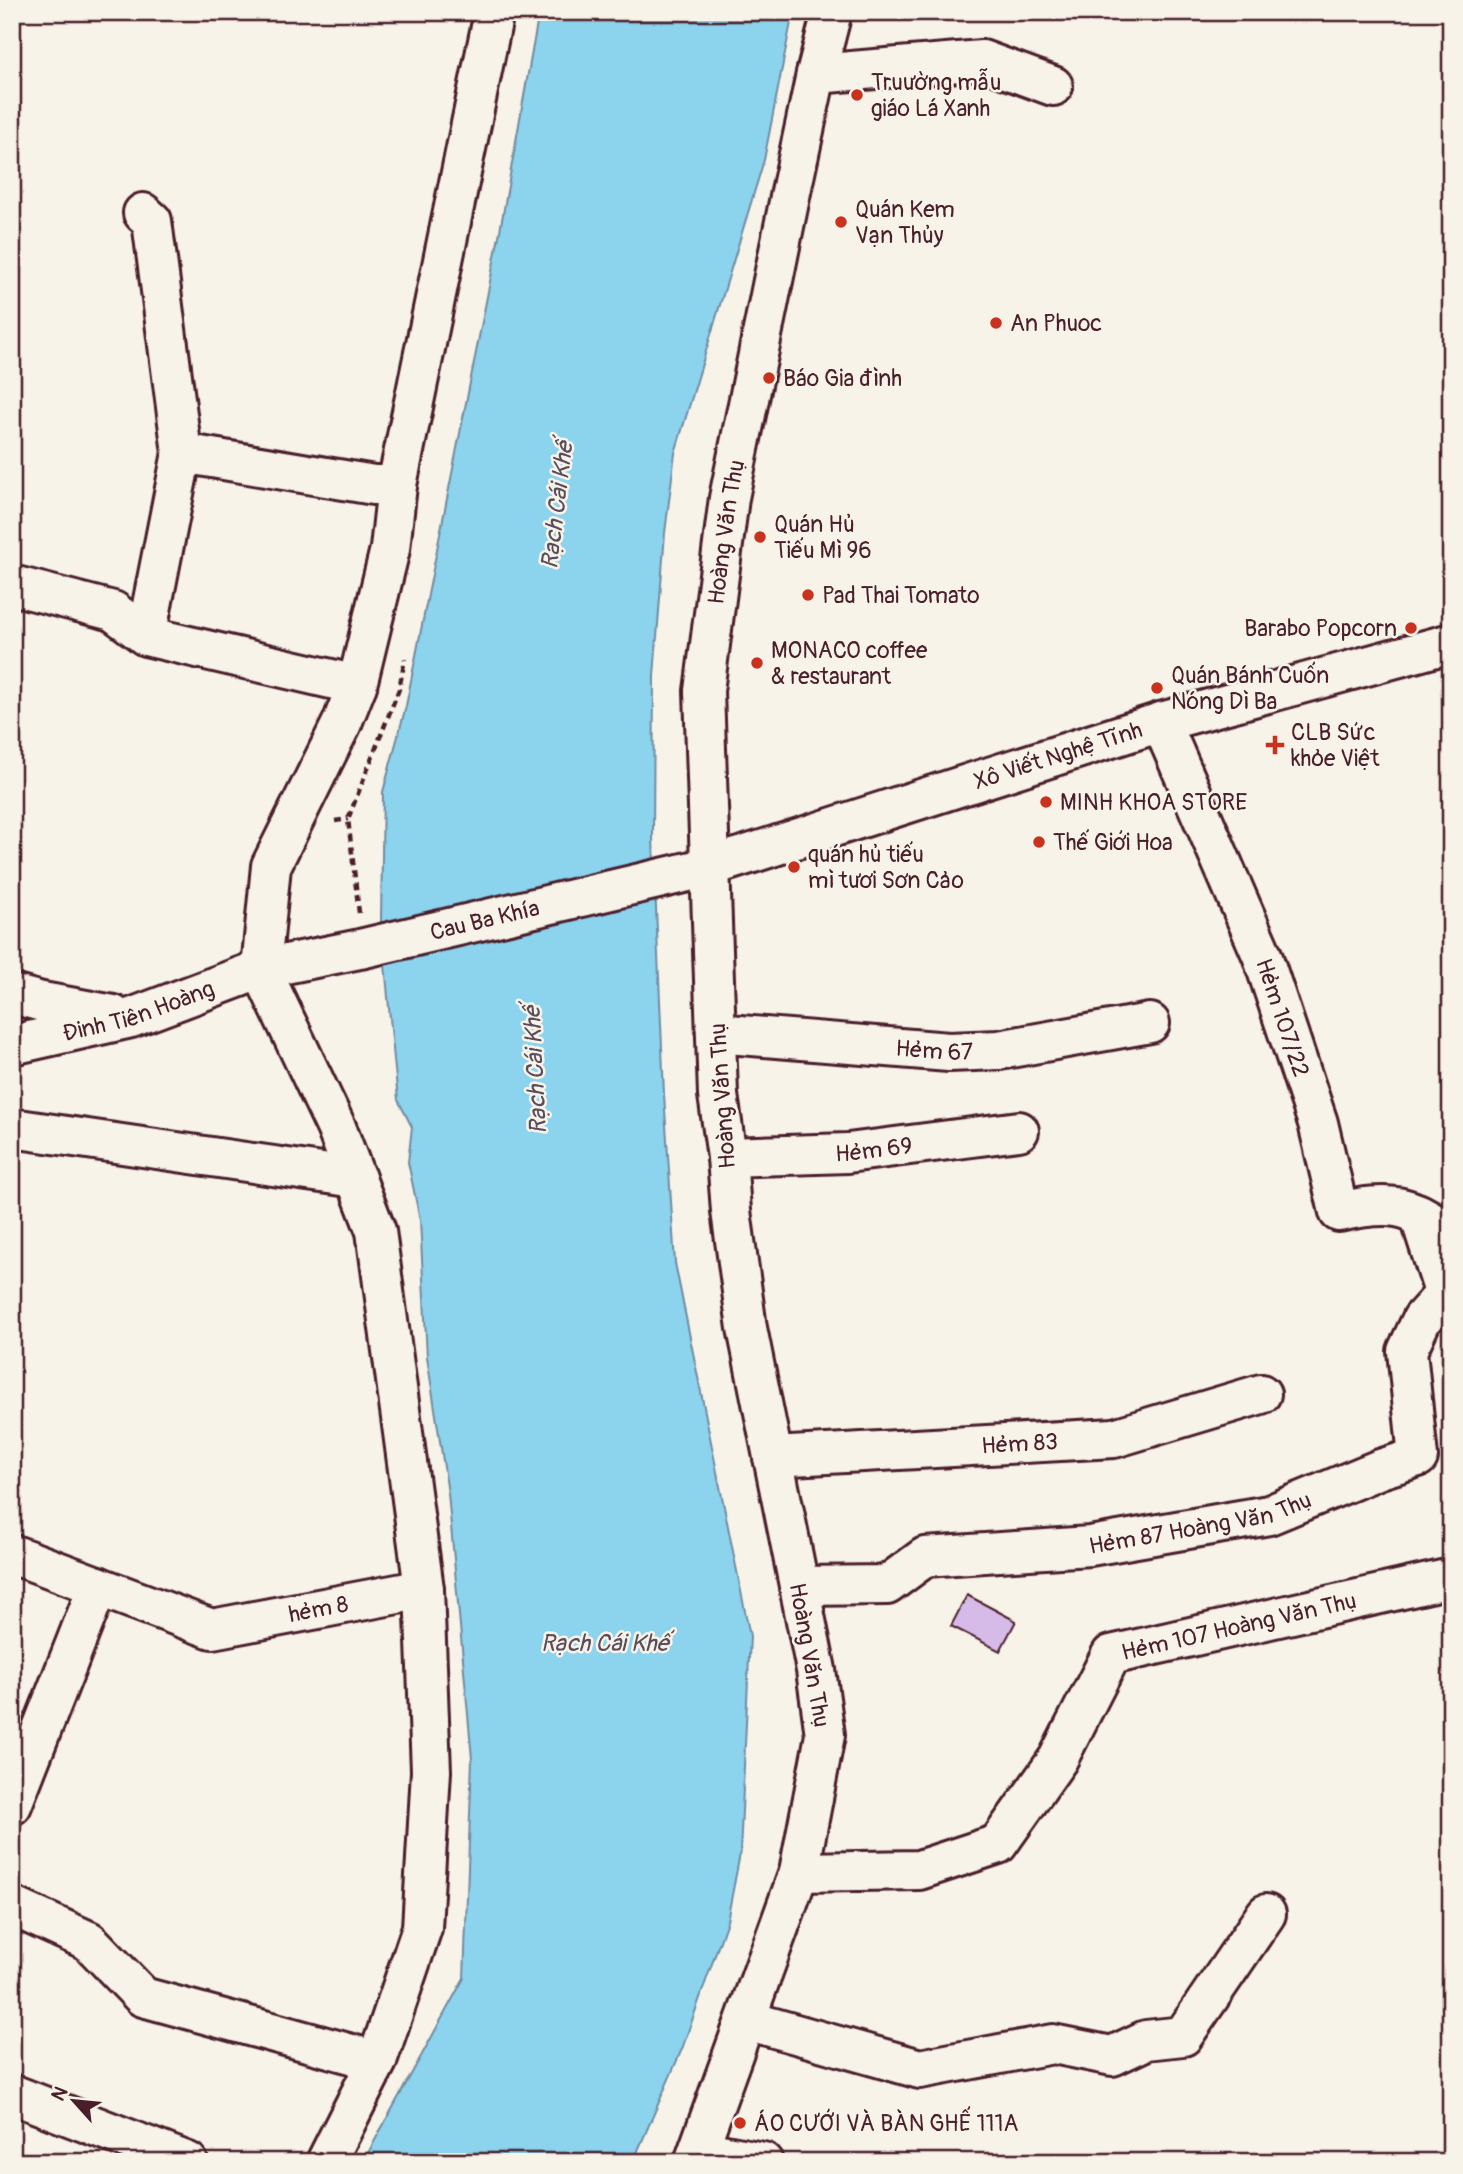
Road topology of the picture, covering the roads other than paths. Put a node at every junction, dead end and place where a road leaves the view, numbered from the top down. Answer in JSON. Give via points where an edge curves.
{"nodes":[{"id":1,"x":494,"y":12,"type":"edge"},
{"id":2,"x":832,"y":12,"type":"edge"},
{"id":3,"x":816,"y":74,"type":"junction"},
{"id":4,"x":1053,"y":86,"type":"dead end"},
{"id":5,"x":144,"y":213,"type":"dead end"},
{"id":6,"x":182,"y":453,"type":"junction"},
{"id":7,"x":397,"y":485,"type":"junction"},
{"id":8,"x":12,"y":585,"type":"edge"},
{"id":9,"x":146,"y":636,"type":"junction"},
{"id":10,"x":1451,"y":643,"type":"edge"},
{"id":11,"x":357,"y":685,"type":"junction"},
{"id":12,"x":1161,"y":722,"type":"junction"},
{"id":13,"x":701,"y":869,"type":"junction"},
{"id":14,"x":261,"y":969,"type":"junction"},
{"id":15,"x":12,"y":994,"type":"edge"},
{"id":16,"x":131,"y":1018,"type":"junction"},
{"id":17,"x":1150,"y":1024,"type":"dead end"},
{"id":18,"x":716,"y":1033,"type":"junction"},
{"id":19,"x":12,"y":1045,"type":"edge"},
{"id":20,"x":12,"y":1128,"type":"edge"},
{"id":21,"x":1019,"y":1130,"type":"dead end"},
{"id":22,"x":727,"y":1157,"type":"junction"},
{"id":23,"x":356,"y":1178,"type":"junction"},
{"id":24,"x":1435,"y":1224,"type":"edge"},
{"id":25,"x":1448,"y":1289,"type":"edge"},
{"id":26,"x":1261,"y":1394,"type":"dead end"},
{"id":27,"x":773,"y":1457,"type":"junction"},
{"id":28,"x":12,"y":1554,"type":"edge"},
{"id":29,"x":1451,"y":1578,"type":"edge"},
{"id":30,"x":799,"y":1586,"type":"junction"},
{"id":31,"x":98,"y":1587,"type":"junction"},
{"id":32,"x":424,"y":1588,"type":"junction"},
{"id":33,"x":12,"y":1805,"type":"edge"},
{"id":34,"x":799,"y":1872,"type":"junction"},
{"id":35,"x":12,"y":1906,"type":"edge"},
{"id":36,"x":1266,"y":1914,"type":"dead end"},
{"id":37,"x":746,"y":2020,"type":"junction"},
{"id":38,"x":377,"y":2061,"type":"junction"},
{"id":39,"x":12,"y":2094,"type":"edge"},
{"id":40,"x":696,"y":2156,"type":"edge"},
{"id":41,"x":188,"y":2162,"type":"edge"},
{"id":42,"x":326,"y":2162,"type":"edge"},
{"id":43,"x":763,"y":2162,"type":"edge"}],
"edges":[{"from":1,"to":7,"type":"street"},
{"from":2,"to":3,"type":"street","name":"Hoàng Văn Thụ"},
{"from":3,"to":4,"type":"street","via":[[982,60]]},
{"from":3,"to":13,"type":"street","name":"Hoàng Văn Thụ","via":[[729,498],[704,691]]},
{"from":5,"to":6,"type":"street","via":[[152,221]]},
{"from":6,"to":7,"type":"street"},
{"from":6,"to":9,"type":"street"},
{"from":7,"to":11,"type":"street","via":[[390,549]]},
{"from":8,"to":9,"type":"street","via":[[113,611]]},
{"from":9,"to":11,"type":"street"},
{"from":10,"to":12,"type":"street","name":"Xô Viết Nghệ Tĩnh"},
{"from":11,"to":14,"type":"street","via":[[271,866]]},
{"from":12,"to":13,"type":"street","name":"Xô Viết Nghệ Tĩnh"},
{"from":12,"to":24,"type":"street","name":"Hẻm 107/22","via":[[1262,955],[1318,1123],[1339,1212],[1374,1204],[1410,1209]]},
{"from":13,"to":14,"type":"street","name":"Cau Ba Khía","via":[[354,934]]},
{"from":13,"to":18,"type":"street","name":"Hoàng Văn Thụ"},
{"from":14,"to":16,"type":"street","name":"Đinh Tiên Hoàng"},
{"from":14,"to":23,"type":"street"},
{"from":15,"to":16,"type":"street"},
{"from":16,"to":19,"type":"street","name":"Đinh Tiên Hoàng"},
{"from":17,"to":18,"type":"street","name":"Hẻm 67","via":[[999,1050],[949,1052]]},
{"from":18,"to":22,"type":"street","name":"Hoàng Văn Thụ"},
{"from":20,"to":23,"type":"street"},
{"from":21,"to":22,"type":"street","name":"Hẻm 69","via":[[848,1153]]},
{"from":22,"to":27,"type":"street","name":"Hoàng Văn Thụ","via":[[747,1328]]},
{"from":23,"to":32,"type":"street","via":[[376,1231]]},
{"from":24,"to":25,"type":"street"},
{"from":25,"to":30,"type":"street","name":"Hẻm 87 Hoàng Văn Thụ","via":[[1422,1319],[1407,1351],[1418,1457],[1269,1515],[1090,1546],[925,1557],[887,1585]]},
{"from":26,"to":27,"type":"street","name":"Hẻm 83","via":[[1114,1438]]},
{"from":27,"to":30,"type":"street","name":"Hoàng Văn Thụ"},
{"from":28,"to":31,"type":"street"},
{"from":29,"to":34,"type":"street","name":"Hẻm 107 Hoàng Văn Thụ","via":[[1111,1655],[1058,1759],[998,1844],[919,1870]]},
{"from":30,"to":34,"type":"street","name":"Hoàng Văn Thụ","via":[[825,1735]]},
{"from":31,"to":32,"type":"street","name":"hẻm 8","via":[[212,1629]]},
{"from":31,"to":33,"type":"street"},
{"from":32,"to":38,"type":"street","via":[[431,1771],[422,1928]]},
{"from":34,"to":37,"type":"street","name":"Hoàng Văn Thụ"},
{"from":35,"to":38,"type":"street","via":[[89,1941],[143,1997]]},
{"from":36,"to":37,"type":"street","via":[[1183,2036],[1146,2040],[1112,2056],[1054,2044],[920,2069]]},
{"from":37,"to":40,"type":"street","name":"Hoàng Văn Thụ"},
{"from":38,"to":42,"type":"street"},
{"from":39,"to":41,"type":"street"},
{"from":40,"to":43,"type":"street"}]}
